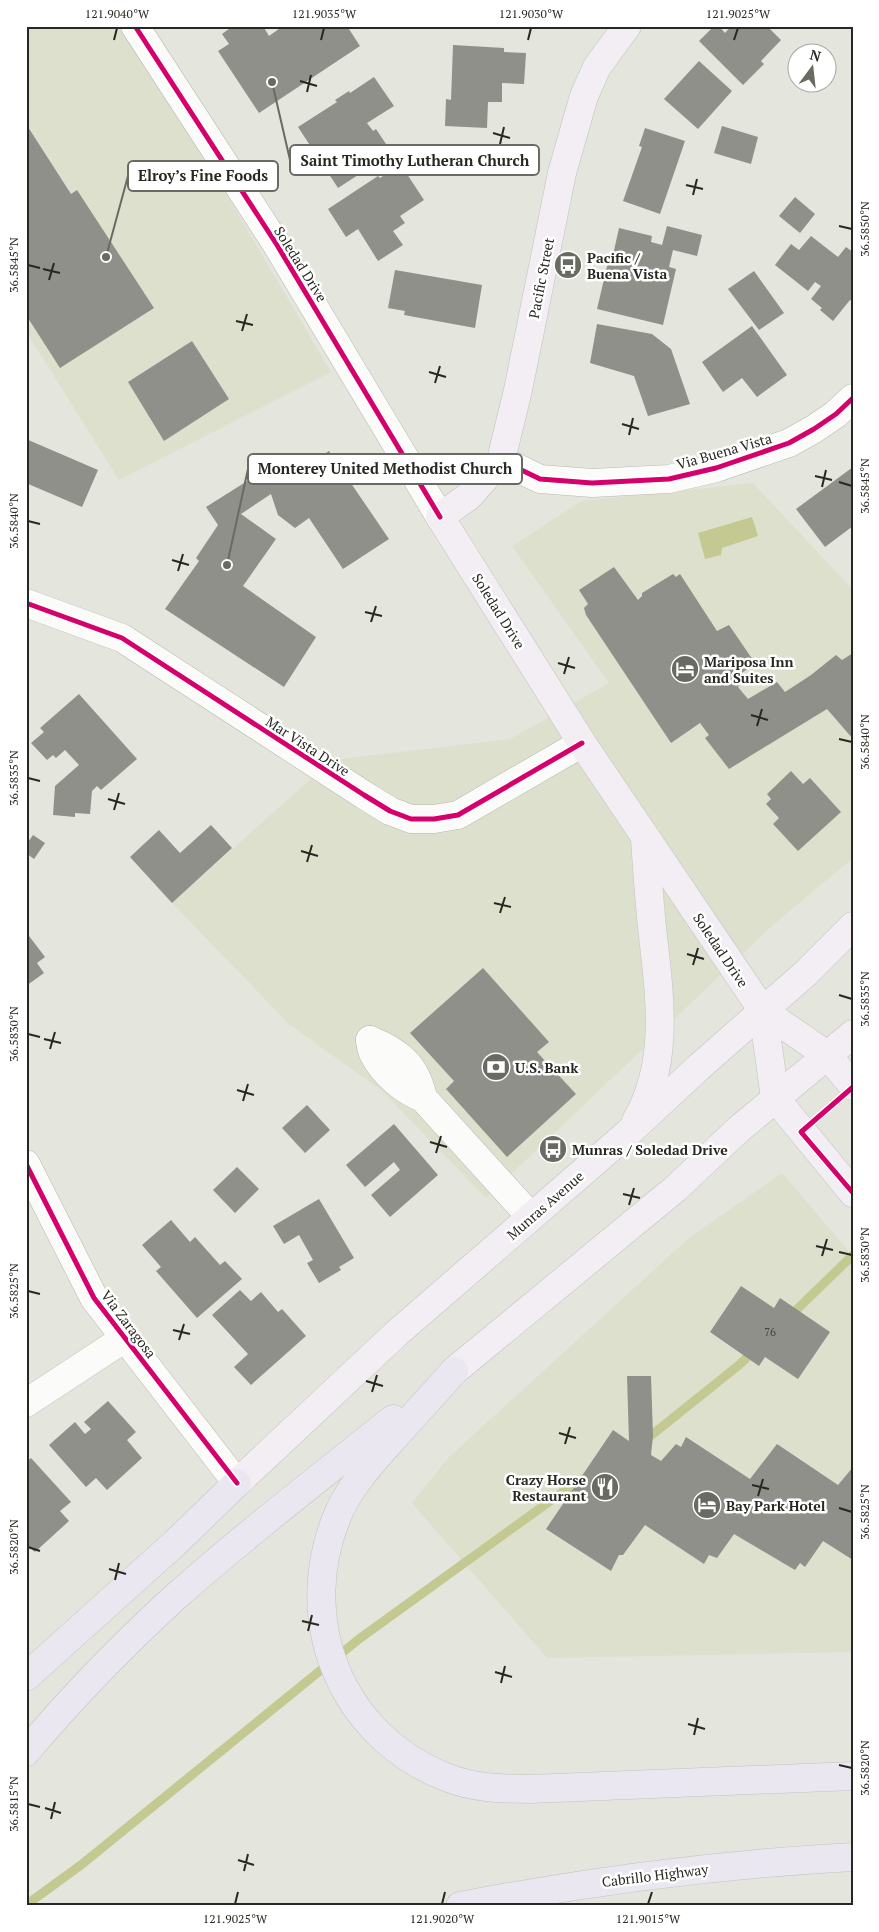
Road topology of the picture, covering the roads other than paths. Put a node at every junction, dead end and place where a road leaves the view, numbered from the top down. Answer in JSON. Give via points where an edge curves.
{"nodes":[{"id":1,"x":135,"y":26,"type":"edge"},
{"id":2,"x":627,"y":26,"type":"edge"},
{"id":3,"x":853,"y":398,"type":"edge"},
{"id":4,"x":501,"y":460,"type":"junction"},
{"id":5,"x":440,"y":518,"type":"junction"},
{"id":6,"x":26,"y":603,"type":"edge"},
{"id":7,"x":582,"y":743,"type":"junction"},
{"id":8,"x":645,"y":836,"type":"junction"},
{"id":9,"x":853,"y":926,"type":"edge"},
{"id":10,"x":763,"y":1011,"type":"junction"},
{"id":11,"x":853,"y":1034,"type":"edge"},
{"id":12,"x":827,"y":1055,"type":"junction"},
{"id":13,"x":853,"y":1086,"type":"edge"},
{"id":14,"x":423,"y":1098,"type":"dead end"},
{"id":15,"x":775,"y":1098,"type":"junction"},
{"id":16,"x":628,"y":1133,"type":"junction"},
{"id":17,"x":26,"y":1164,"type":"edge"},
{"id":18,"x":853,"y":1193,"type":"edge"},
{"id":19,"x":532,"y":1217,"type":"junction"},
{"id":20,"x":125,"y":1338,"type":"junction"},
{"id":21,"x":454,"y":1371,"type":"junction"},
{"id":22,"x":26,"y":1403,"type":"edge"},
{"id":23,"x":237,"y":1483,"type":"junction"},
{"id":24,"x":26,"y":1677,"type":"edge"},
{"id":25,"x":26,"y":1752,"type":"edge"},
{"id":26,"x":853,"y":1776,"type":"edge"},
{"id":27,"x":853,"y":1857,"type":"edge"},
{"id":28,"x":460,"y":1906,"type":"edge"}],
"edges":[{"from":1,"to":5,"type":"street","name":"Soledad Drive","via":[[282,252]]},
{"from":2,"to":4,"type":"main road","name":"Pacific Street","via":[[597,67],[584,96],[562,173]]},
{"from":3,"to":4,"type":"street","name":"Via Buena Vista","via":[[836,414],[788,443],[716,468],[668,478],[592,483],[540,479]]},
{"from":4,"to":5,"type":"main road","name":"Pacific Street","via":[[469,496]]},
{"from":5,"to":7,"type":"main road","name":"Soledad Drive"},
{"from":6,"to":7,"type":"street","name":"Mar Vista Drive","via":[[122,638],[364,795],[411,819],[458,814]]},
{"from":7,"to":8,"type":"main road","name":"Soledad Drive"},
{"from":8,"to":10,"type":"main road","name":"Soledad Drive"},
{"from":8,"to":16,"type":"main road","via":[[660,1040],[644,1107]]},
{"from":9,"to":10,"type":"main road","name":"Munras Avenue"},
{"from":10,"to":12,"type":"main road","name":"Soledad Drive"},
{"from":10,"to":15,"type":"main road","name":"Soledad Drive"},
{"from":10,"to":16,"type":"main road","name":"Munras Avenue"},
{"from":11,"to":12,"type":"main road"},
{"from":12,"to":13,"type":"main road","name":"Soledad Drive"},
{"from":12,"to":15,"type":"main road"},
{"from":14,"to":19,"type":"street"},
{"from":15,"to":18,"type":"main road"},
{"from":15,"to":21,"type":"main road","via":[[675,1189]]},
{"from":16,"to":19,"type":"main road","name":"Munras Avenue"},
{"from":17,"to":20,"type":"street","name":"Via Zaragosa","via":[[94,1298]]},
{"from":19,"to":23,"type":"main road","name":"Munras Avenue","via":[[397,1333]]},
{"from":20,"to":22,"type":"street"},
{"from":20,"to":23,"type":"street","name":"Via Zaragosa"},
{"from":21,"to":25,"type":"highway","via":[[246,1537],[174,1599],[111,1658]]},
{"from":21,"to":26,"type":"highway","via":[[374,1460],[350,1493],[326,1549],[320,1589],[327,1648],[341,1683],[377,1733],[430,1770],[448,1778],[487,1787]]},
{"from":23,"to":24,"type":"highway"},
{"from":27,"to":28,"type":"highway","name":"Cabrillo Highway","via":[[617,1879]]}]}
